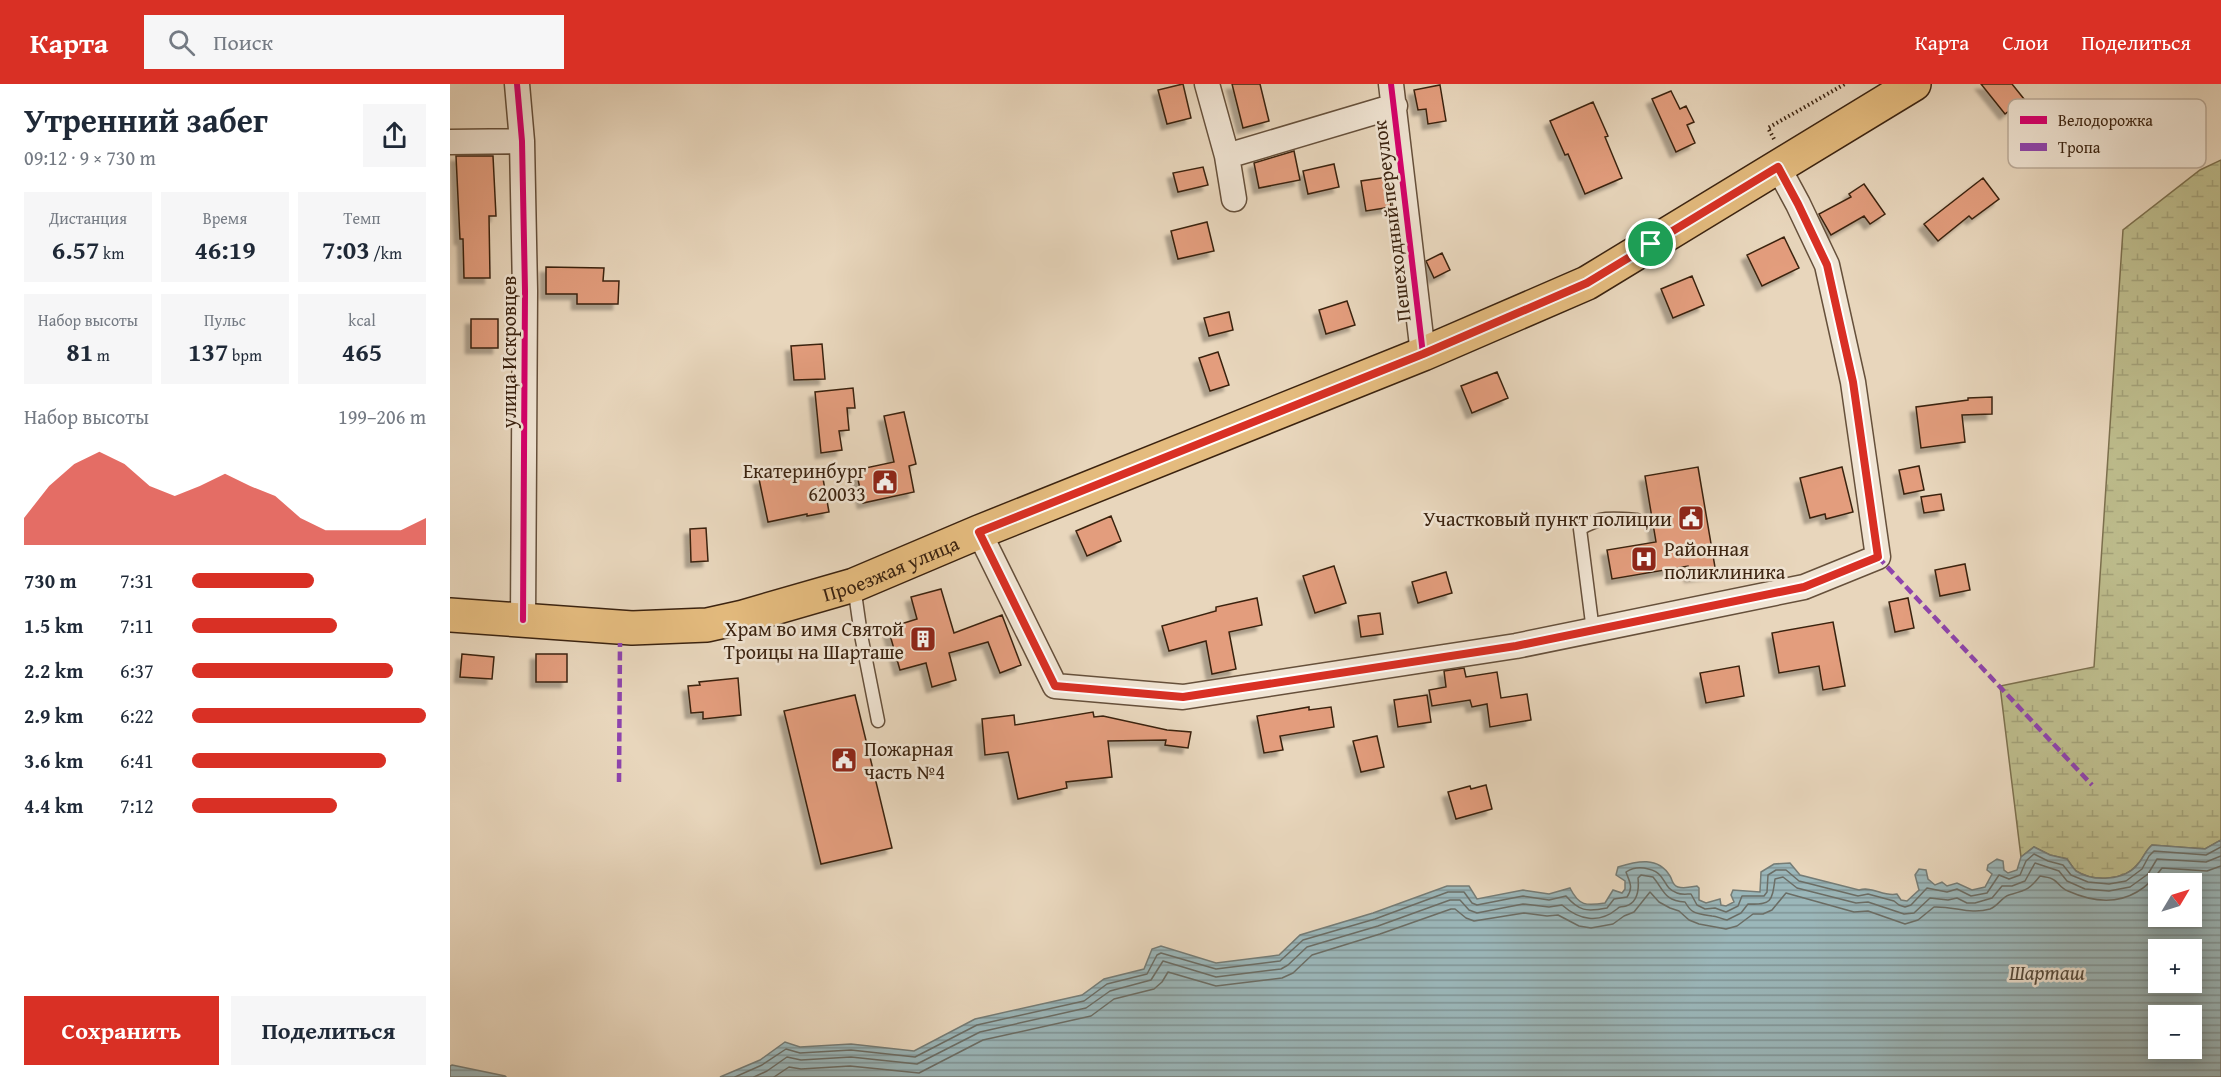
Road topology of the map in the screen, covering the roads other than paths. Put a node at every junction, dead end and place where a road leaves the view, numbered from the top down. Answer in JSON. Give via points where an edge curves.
{"nodes":[{"id":1,"x":517,"y":84,"type":"edge"},
{"id":2,"x":1207,"y":84,"type":"edge"},
{"id":3,"x":1914,"y":84,"type":"edge"},
{"id":4,"x":1393,"y":95,"type":"edge"},
{"id":5,"x":522,"y":141,"type":"junction"},
{"id":6,"x":450,"y":142,"type":"edge"},
{"id":7,"x":1778,"y":155,"type":"junction"},
{"id":8,"x":1227,"y":156,"type":"junction"},
{"id":9,"x":1234,"y":199,"type":"dead end"},
{"id":10,"x":1423,"y":354,"type":"junction"},
{"id":11,"x":1637,"y":520,"type":"dead end"},
{"id":12,"x":979,"y":532,"type":"junction"},
{"id":13,"x":854,"y":585,"type":"junction"},
{"id":14,"x":450,"y":615,"type":"edge"},
{"id":15,"x":524,"y":620,"type":"junction"},
{"id":16,"x":1593,"y":631,"type":"junction"},
{"id":17,"x":878,"y":720,"type":"dead end"}],
"edges":[{"from":1,"to":5,"type":"street","name":"улица Искровцев"},
{"from":2,"to":8,"type":"street"},
{"from":3,"to":7,"type":"main road","name":"Проезжая улица"},
{"from":4,"to":8,"type":"street"},
{"from":4,"to":10,"type":"street","name":"Пешеходный переулок"},
{"from":5,"to":6,"type":"street"},
{"from":5,"to":15,"type":"street","name":"улица Искровцев"},
{"from":7,"to":10,"type":"main road","name":"Проезжая улица","via":[[1587,283]]},
{"from":7,"to":16,"type":"street","via":[[1827,265],[1853,382],[1878,557],[1804,587]]},
{"from":8,"to":9,"type":"street"},
{"from":10,"to":12,"type":"main road","name":"Проезжая улица"},
{"from":11,"to":16,"type":"lane","via":[[1612,518],[1593,521],[1580,529]]},
{"from":12,"to":13,"type":"main road","name":"Проезжая улица"},
{"from":12,"to":16,"type":"street","via":[[1055,686],[1183,697]]},
{"from":13,"to":15,"type":"main road","name":"Проезжая улица","via":[[708,625],[633,628]]},
{"from":13,"to":17,"type":"lane"},
{"from":14,"to":15,"type":"main road","name":"Проезжая улица"}]}
